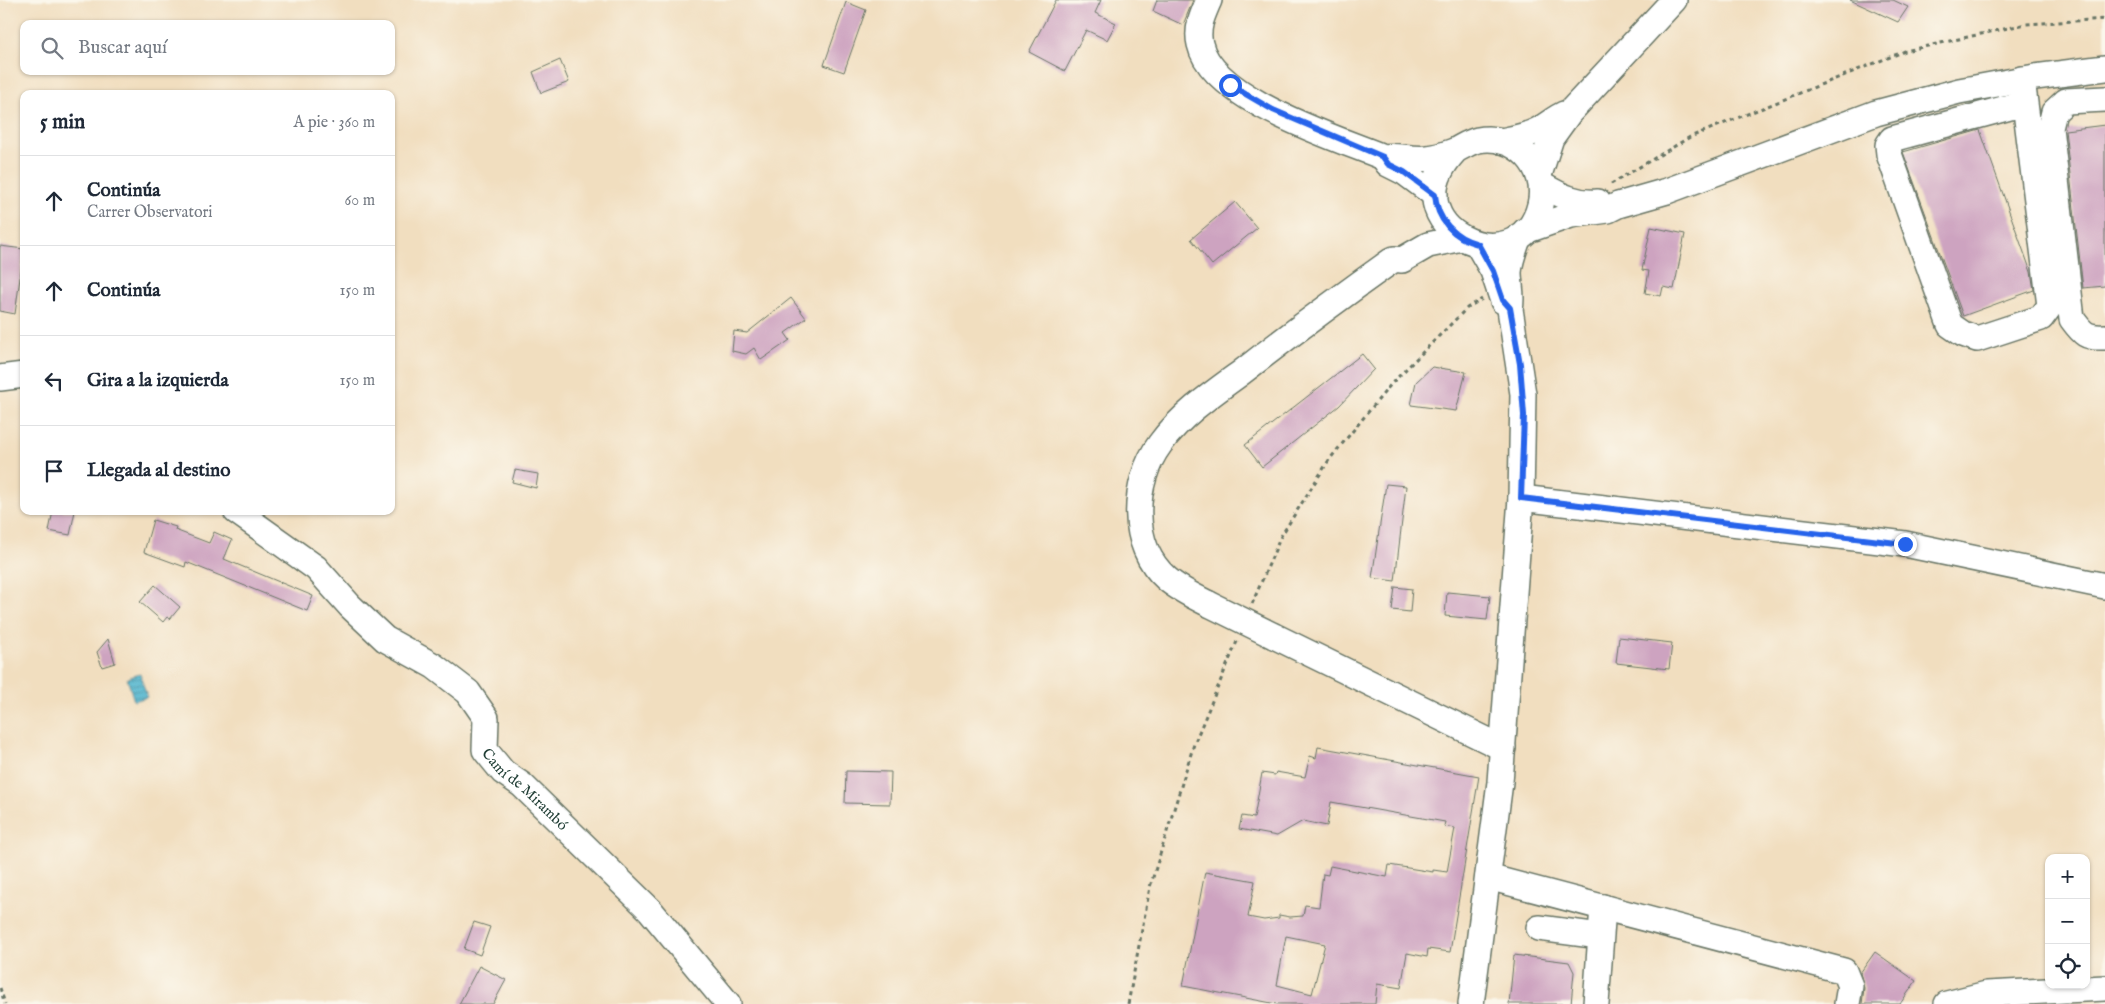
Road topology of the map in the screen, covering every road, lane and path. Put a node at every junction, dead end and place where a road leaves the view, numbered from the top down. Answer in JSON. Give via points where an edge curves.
{"nodes":[{"id":1,"x":1209,"y":0,"type":"edge"},
{"id":2,"x":1674,"y":0,"type":"edge"},
{"id":3,"x":2105,"y":19,"type":"edge"},
{"id":4,"x":2105,"y":68,"type":"edge"},
{"id":5,"x":2024,"y":91,"type":"junction"},
{"id":6,"x":2105,"y":99,"type":"edge"},
{"id":7,"x":1569,"y":113,"type":"junction"},
{"id":8,"x":1502,"y":140,"type":"junction"},
{"id":9,"x":1455,"y":151,"type":"junction"},
{"id":10,"x":1383,"y":157,"type":"junction"},
{"id":11,"x":1540,"y":180,"type":"junction"},
{"id":12,"x":1611,"y":196,"type":"junction"},
{"id":13,"x":1436,"y":199,"type":"junction"},
{"id":14,"x":1522,"y":234,"type":"junction"},
{"id":15,"x":1470,"y":241,"type":"junction"},
{"id":16,"x":1394,"y":260,"type":"junction"},
{"id":17,"x":1510,"y":308,"type":"junction"},
{"id":18,"x":2105,"y":336,"type":"edge"},
{"id":19,"x":20,"y":376,"type":"edge"},
{"id":20,"x":0,"y":378,"type":"edge"},
{"id":21,"x":1521,"y":498,"type":"junction"},
{"id":22,"x":242,"y":515,"type":"edge"},
{"id":23,"x":2105,"y":586,"type":"edge"},
{"id":24,"x":1503,"y":748,"type":"junction"},
{"id":25,"x":1488,"y":877,"type":"junction"},
{"id":26,"x":1603,"y":907,"type":"junction"},
{"id":27,"x":1539,"y":928,"type":"dead end"},
{"id":28,"x":1600,"y":936,"type":"junction"},
{"id":29,"x":0,"y":988,"type":"edge"},
{"id":30,"x":2105,"y":988,"type":"edge"},
{"id":31,"x":4,"y":1004,"type":"edge"},
{"id":32,"x":728,"y":1004,"type":"edge"},
{"id":33,"x":1471,"y":1004,"type":"edge"},
{"id":34,"x":1596,"y":1004,"type":"edge"},
{"id":35,"x":1847,"y":1004,"type":"edge"},
{"id":36,"x":1947,"y":1004,"type":"edge"}],
"edges":[{"from":1,"to":10,"type":"street","via":[[1199,26],[1200,43],[1206,60],[1218,75],[1243,94],[1273,110]]},
{"from":2,"to":7,"type":"street"},
{"from":3,"to":12,"type":"path","via":[[2026,24],[1905,51],[1690,137]]},
{"from":4,"to":5,"type":"street"},
{"from":5,"to":5,"type":"street","via":[[2050,306],[2041,318],[1978,339],[1950,325],[1888,145],[1892,139]]},
{"from":5,"to":12,"type":"street","via":[[1958,91],[1876,113],[1682,186]]},
{"from":6,"to":18,"type":"street","via":[[2066,101],[2054,112],[2050,128],[2072,319],[2081,332],[2092,338]]},
{"from":7,"to":8,"type":"street","via":[[1556,117],[1533,132]]},
{"from":7,"to":11,"type":"street","via":[[1552,138]]},
{"from":8,"to":9,"type":"street","via":[[1477,140]]},
{"from":8,"to":11,"type":"street","via":[[1525,153]]},
{"from":9,"to":10,"type":"street","via":[[1421,159],[1394,155]]},
{"from":9,"to":13,"type":"street","via":[[1440,170]]},
{"from":10,"to":13,"type":"street"},
{"from":11,"to":12,"type":"street","via":[[1570,200],[1607,202]]},
{"from":11,"to":14,"type":"street","via":[[1542,198],[1539,210]]},
{"from":12,"to":14,"type":"street","via":[[1608,210],[1571,216]]},
{"from":13,"to":15,"type":"street","via":[[1438,211],[1448,227]]},
{"from":13,"to":16,"type":"street","via":[[1420,230],[1396,252]]},
{"from":14,"to":15,"type":"street","via":[[1500,244]]},
{"from":14,"to":17,"type":"street","via":[[1510,263]]},
{"from":15,"to":16,"type":"street","via":[[1428,244],[1402,260]]},
{"from":15,"to":17,"type":"street","via":[[1493,271],[1503,300]]},
{"from":16,"to":24,"type":"street","bridge":true,"via":[[1308,320],[1195,408],[1160,443],[1148,462],[1140,491],[1145,548],[1166,578],[1184,591]]},
{"from":17,"to":21,"type":"street","via":[[1523,394]]},
{"from":19,"to":20,"type":"street"},
{"from":21,"to":23,"type":"street","via":[[1905,544]]},
{"from":21,"to":24,"type":"street"},
{"from":22,"to":32,"type":"street","name":"Camí de Mirambó","via":[[316,568],[385,639],[434,666],[468,692],[486,718],[485,750],[503,772],[522,785],[650,910]]},
{"from":24,"to":25,"type":"street"},
{"from":25,"to":26,"type":"street"},
{"from":25,"to":33,"type":"street"},
{"from":26,"to":28,"type":"street"},
{"from":26,"to":35,"type":"street","via":[[1844,971],[1850,986]]},
{"from":27,"to":28,"type":"street"},
{"from":28,"to":34,"type":"street"},
{"from":29,"to":31,"type":"path"},
{"from":30,"to":36,"type":"street","via":[[1987,994]]}]}
